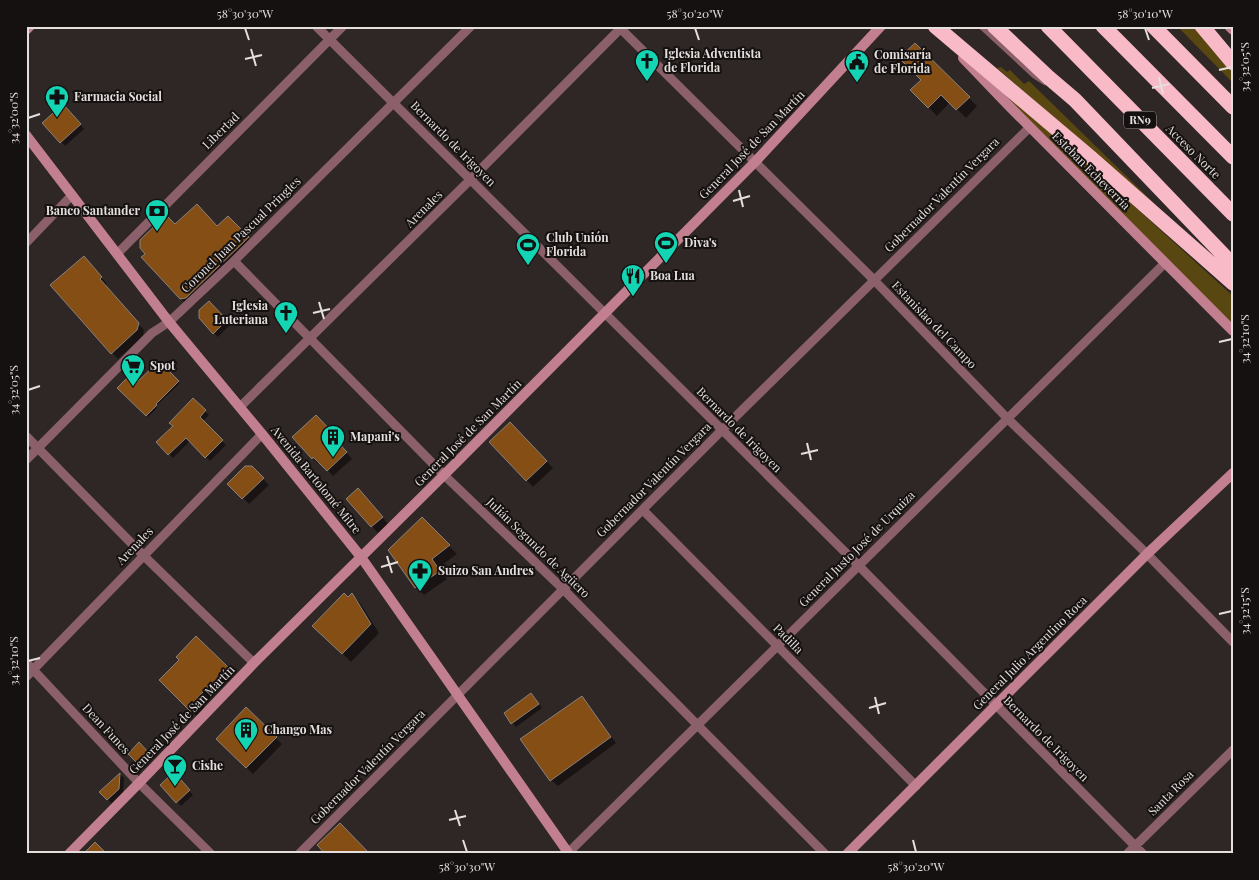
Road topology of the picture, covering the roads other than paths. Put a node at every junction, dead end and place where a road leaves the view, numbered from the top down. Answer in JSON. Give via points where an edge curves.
{"nodes":[{"id":1,"x":30,"y":26,"type":"edge"},
{"id":2,"x":316,"y":26,"type":"edge"},
{"id":3,"x":343,"y":26,"type":"edge"},
{"id":4,"x":471,"y":26,"type":"edge"},
{"id":5,"x":881,"y":26,"type":"edge"},
{"id":6,"x":934,"y":26,"type":"edge"},
{"id":7,"x":980,"y":26,"type":"edge"},
{"id":8,"x":994,"y":26,"type":"edge"},
{"id":9,"x":1048,"y":26,"type":"edge"},
{"id":10,"x":1103,"y":26,"type":"edge"},
{"id":11,"x":1153,"y":26,"type":"edge"},
{"id":12,"x":1202,"y":26,"type":"edge"},
{"id":13,"x":1229,"y":26,"type":"edge"},
{"id":14,"x":621,"y":27,"type":"edge"},
{"id":15,"x":26,"y":30,"type":"edge"},
{"id":16,"x":1233,"y":30,"type":"edge"},
{"id":17,"x":330,"y":40,"type":"junction"},
{"id":18,"x":1233,"y":63,"type":"edge"},
{"id":19,"x":1075,"y":100,"type":"junction"},
{"id":20,"x":394,"y":104,"type":"junction"},
{"id":21,"x":1233,"y":107,"type":"edge"},
{"id":22,"x":1030,"y":127,"type":"junction"},
{"id":23,"x":26,"y":135,"type":"edge"},
{"id":24,"x":1233,"y":157,"type":"edge"},
{"id":25,"x":755,"y":162,"type":"junction"},
{"id":26,"x":471,"y":179,"type":"junction"},
{"id":27,"x":72,"y":196,"type":"junction"},
{"id":28,"x":1233,"y":214,"type":"edge"},
{"id":29,"x":26,"y":243,"type":"edge"},
{"id":30,"x":117,"y":254,"type":"junction"},
{"id":31,"x":234,"y":262,"type":"junction"},
{"id":32,"x":1165,"y":263,"type":"junction"},
{"id":33,"x":1233,"y":265,"type":"edge"},
{"id":34,"x":874,"y":280,"type":"junction"},
{"id":35,"x":1233,"y":283,"type":"edge"},
{"id":36,"x":604,"y":313,"type":"junction"},
{"id":37,"x":169,"y":322,"type":"junction"},
{"id":38,"x":1233,"y":331,"type":"edge"},
{"id":39,"x":309,"y":339,"type":"junction"},
{"id":40,"x":240,"y":407,"type":"junction"},
{"id":41,"x":1007,"y":418,"type":"junction"},
{"id":42,"x":722,"y":430,"type":"junction"},
{"id":43,"x":262,"y":434,"type":"junction"},
{"id":44,"x":26,"y":436,"type":"edge"},
{"id":45,"x":38,"y":447,"type":"junction"},
{"id":46,"x":26,"y":460,"type":"edge"},
{"id":47,"x":1233,"y":473,"type":"edge"},
{"id":48,"x":444,"y":475,"type":"junction"},
{"id":49,"x":643,"y":510,"type":"junction"},
{"id":50,"x":1147,"y":554,"type":"junction"},
{"id":51,"x":143,"y":555,"type":"junction"},
{"id":52,"x":361,"y":557,"type":"junction"},
{"id":53,"x":858,"y":565,"type":"junction"},
{"id":54,"x":563,"y":589,"type":"junction"},
{"id":55,"x":1233,"y":642,"type":"edge"},
{"id":56,"x":778,"y":646,"type":"junction"},
{"id":57,"x":26,"y":662,"type":"edge"},
{"id":58,"x":254,"y":663,"type":"junction"},
{"id":59,"x":33,"y":670,"type":"junction"},
{"id":60,"x":26,"y":677,"type":"edge"},
{"id":61,"x":457,"y":694,"type":"junction"},
{"id":62,"x":996,"y":706,"type":"junction"},
{"id":63,"x":698,"y":725,"type":"junction"},
{"id":64,"x":1233,"y":750,"type":"edge"},
{"id":65,"x":139,"y":783,"type":"junction"},
{"id":66,"x":916,"y":786,"type":"junction"},
{"id":67,"x":1135,"y":846,"type":"junction"},
{"id":68,"x":568,"y":853,"type":"edge"},
{"id":69,"x":68,"y":854,"type":"edge"},
{"id":70,"x":211,"y":854,"type":"edge"},
{"id":71,"x":299,"y":854,"type":"edge"},
{"id":72,"x":825,"y":854,"type":"edge"},
{"id":73,"x":847,"y":854,"type":"edge"},
{"id":74,"x":1127,"y":854,"type":"edge"},
{"id":75,"x":1142,"y":854,"type":"edge"}],
"edges":[{"from":1,"to":15,"type":"street"},
{"from":2,"to":17,"type":"street","name":"Bernardo de Irigoyen"},
{"from":3,"to":17,"type":"street","name":"Libertad"},
{"from":4,"to":20,"type":"street","name":"Coronel Juan Pascual Pringles"},
{"from":5,"to":25,"type":"street","name":"General José de San Martín"},
{"from":6,"to":22,"type":"street","name":"Esteban Echeverría"},
{"from":6,"to":35,"type":"highway"},
{"from":7,"to":19,"type":"lane","via":[[1034,76]]},
{"from":8,"to":19,"type":"highway"},
{"from":9,"to":28,"type":"highway","name":"Acceso Norte","number":"RN9"},
{"from":10,"to":24,"type":"highway","name":"Acceso Norte"},
{"from":11,"to":21,"type":"highway"},
{"from":12,"to":18,"type":"highway"},
{"from":13,"to":16,"type":"street"},
{"from":14,"to":25,"type":"street","name":"Estanislao del Campo"},
{"from":14,"to":26,"type":"street","name":"Arenales"},
{"from":17,"to":20,"type":"street","name":"Bernardo de Irigoyen"},
{"from":17,"to":30,"type":"street","name":"Libertad"},
{"from":19,"to":33,"type":"highway"},
{"from":20,"to":26,"type":"street","name":"Bernardo de Irigoyen"},
{"from":20,"to":31,"type":"street","name":"Coronel Juan Pascual Pringles"},
{"from":22,"to":32,"type":"street","name":"Esteban Echeverría"},
{"from":22,"to":34,"type":"street","name":"Gobernador Valentín Vergara"},
{"from":23,"to":27,"type":"street","name":"Avenida Bartolomé Mitre"},
{"from":25,"to":34,"type":"street","name":"Estanislao del Campo"},
{"from":25,"to":36,"type":"street","name":"General José de San Martín"},
{"from":26,"to":36,"type":"street","name":"Bernardo de Irigoyen"},
{"from":26,"to":39,"type":"street","name":"Arenales"},
{"from":27,"to":29,"type":"street"},
{"from":27,"to":30,"type":"street","name":"Avenida Bartolomé Mitre"},
{"from":30,"to":37,"type":"street","name":"Avenida Bartolomé Mitre"},
{"from":31,"to":37,"type":"street","name":"Coronel Juan Pascual Pringles"},
{"from":31,"to":39,"type":"street","name":"Julián Segundo de Agüero"},
{"from":32,"to":38,"type":"street","name":"Esteban Echeverría"},
{"from":32,"to":41,"type":"street","name":"General Justo José de Urquiza"},
{"from":34,"to":41,"type":"street","name":"Estanislao del Campo"},
{"from":34,"to":42,"type":"street","name":"Gobernador Valentín Vergara"},
{"from":36,"to":42,"type":"street","name":"Bernardo de Irigoyen"},
{"from":36,"to":48,"type":"street","name":"General José de San Martín"},
{"from":37,"to":40,"type":"street","name":"Avenida Bartolomé Mitre"},
{"from":37,"to":45,"type":"street","name":"Coronel Juan Pascual Pringles","via":[[152,333]]},
{"from":39,"to":40,"type":"street","name":"Arenales"},
{"from":39,"to":48,"type":"street","name":"Julián Segundo de Agüero"},
{"from":40,"to":43,"type":"street","name":"Avenida Bartolomé Mitre"},
{"from":41,"to":50,"type":"street","name":"Estanislao del Campo"},
{"from":41,"to":53,"type":"street","name":"General Justo José de Urquiza"},
{"from":42,"to":49,"type":"street","name":"Gobernador Valentín Vergara"},
{"from":42,"to":53,"type":"street","name":"Bernardo de Irigoyen"},
{"from":43,"to":51,"type":"street","name":"Arenales"},
{"from":43,"to":52,"type":"street","name":"Avenida Bartolomé Mitre"},
{"from":44,"to":45,"type":"street"},
{"from":45,"to":46,"type":"street","name":"Coronel Juan Pascual Pringles"},
{"from":45,"to":51,"type":"street"},
{"from":47,"to":50,"type":"street","name":"General Julio Argentino Roca"},
{"from":48,"to":52,"type":"street","name":"General José de San Martín"},
{"from":48,"to":54,"type":"street","name":"Julián Segundo de Agüero"},
{"from":49,"to":54,"type":"street","name":"Gobernador Valentín Vergara"},
{"from":49,"to":56,"type":"street","name":"Padilla"},
{"from":50,"to":55,"type":"street","name":"Estanislao del Campo"},
{"from":50,"to":62,"type":"street","name":"General Julio Argentino Roca"},
{"from":51,"to":58,"type":"street"},
{"from":51,"to":59,"type":"street","name":"Arenales"},
{"from":52,"to":58,"type":"street","name":"General José de San Martín"},
{"from":52,"to":61,"type":"street","name":"Avenida Bartolomé Mitre"},
{"from":53,"to":56,"type":"street","name":"General Justo José de Urquiza"},
{"from":53,"to":62,"type":"street","name":"Bernardo de Irigoyen"},
{"from":54,"to":61,"type":"street","name":"Gobernador Valentín Vergara"},
{"from":54,"to":63,"type":"street","name":"Julián Segundo de Agüero"},
{"from":56,"to":63,"type":"street","name":"General Justo José de Urquiza"},
{"from":56,"to":66,"type":"street","name":"Padilla"},
{"from":57,"to":59,"type":"street","name":"Dean Funes"},
{"from":58,"to":65,"type":"street","name":"General José de San Martín"},
{"from":59,"to":60,"type":"street","name":"Arenales"},
{"from":59,"to":65,"type":"street","name":"Dean Funes"},
{"from":61,"to":68,"type":"street","name":"Avenida Bartolomé Mitre"},
{"from":61,"to":71,"type":"street","name":"Gobernador Valentín Vergara"},
{"from":62,"to":66,"type":"street","name":"General Julio Argentino Roca"},
{"from":62,"to":67,"type":"street","name":"Bernardo de Irigoyen"},
{"from":63,"to":68,"type":"street","name":"General Justo José de Urquiza"},
{"from":63,"to":72,"type":"street","name":"Julián Segundo de Agüero"},
{"from":64,"to":67,"type":"street","name":"Santa Rosa"},
{"from":65,"to":69,"type":"street","name":"General José de San Martín"},
{"from":65,"to":70,"type":"street","name":"Dean Funes"},
{"from":66,"to":73,"type":"street","name":"General Julio Argentino Roca"},
{"from":67,"to":74,"type":"street","name":"Santa Rosa"},
{"from":67,"to":75,"type":"street","name":"Bernardo de Irigoyen"}]}
